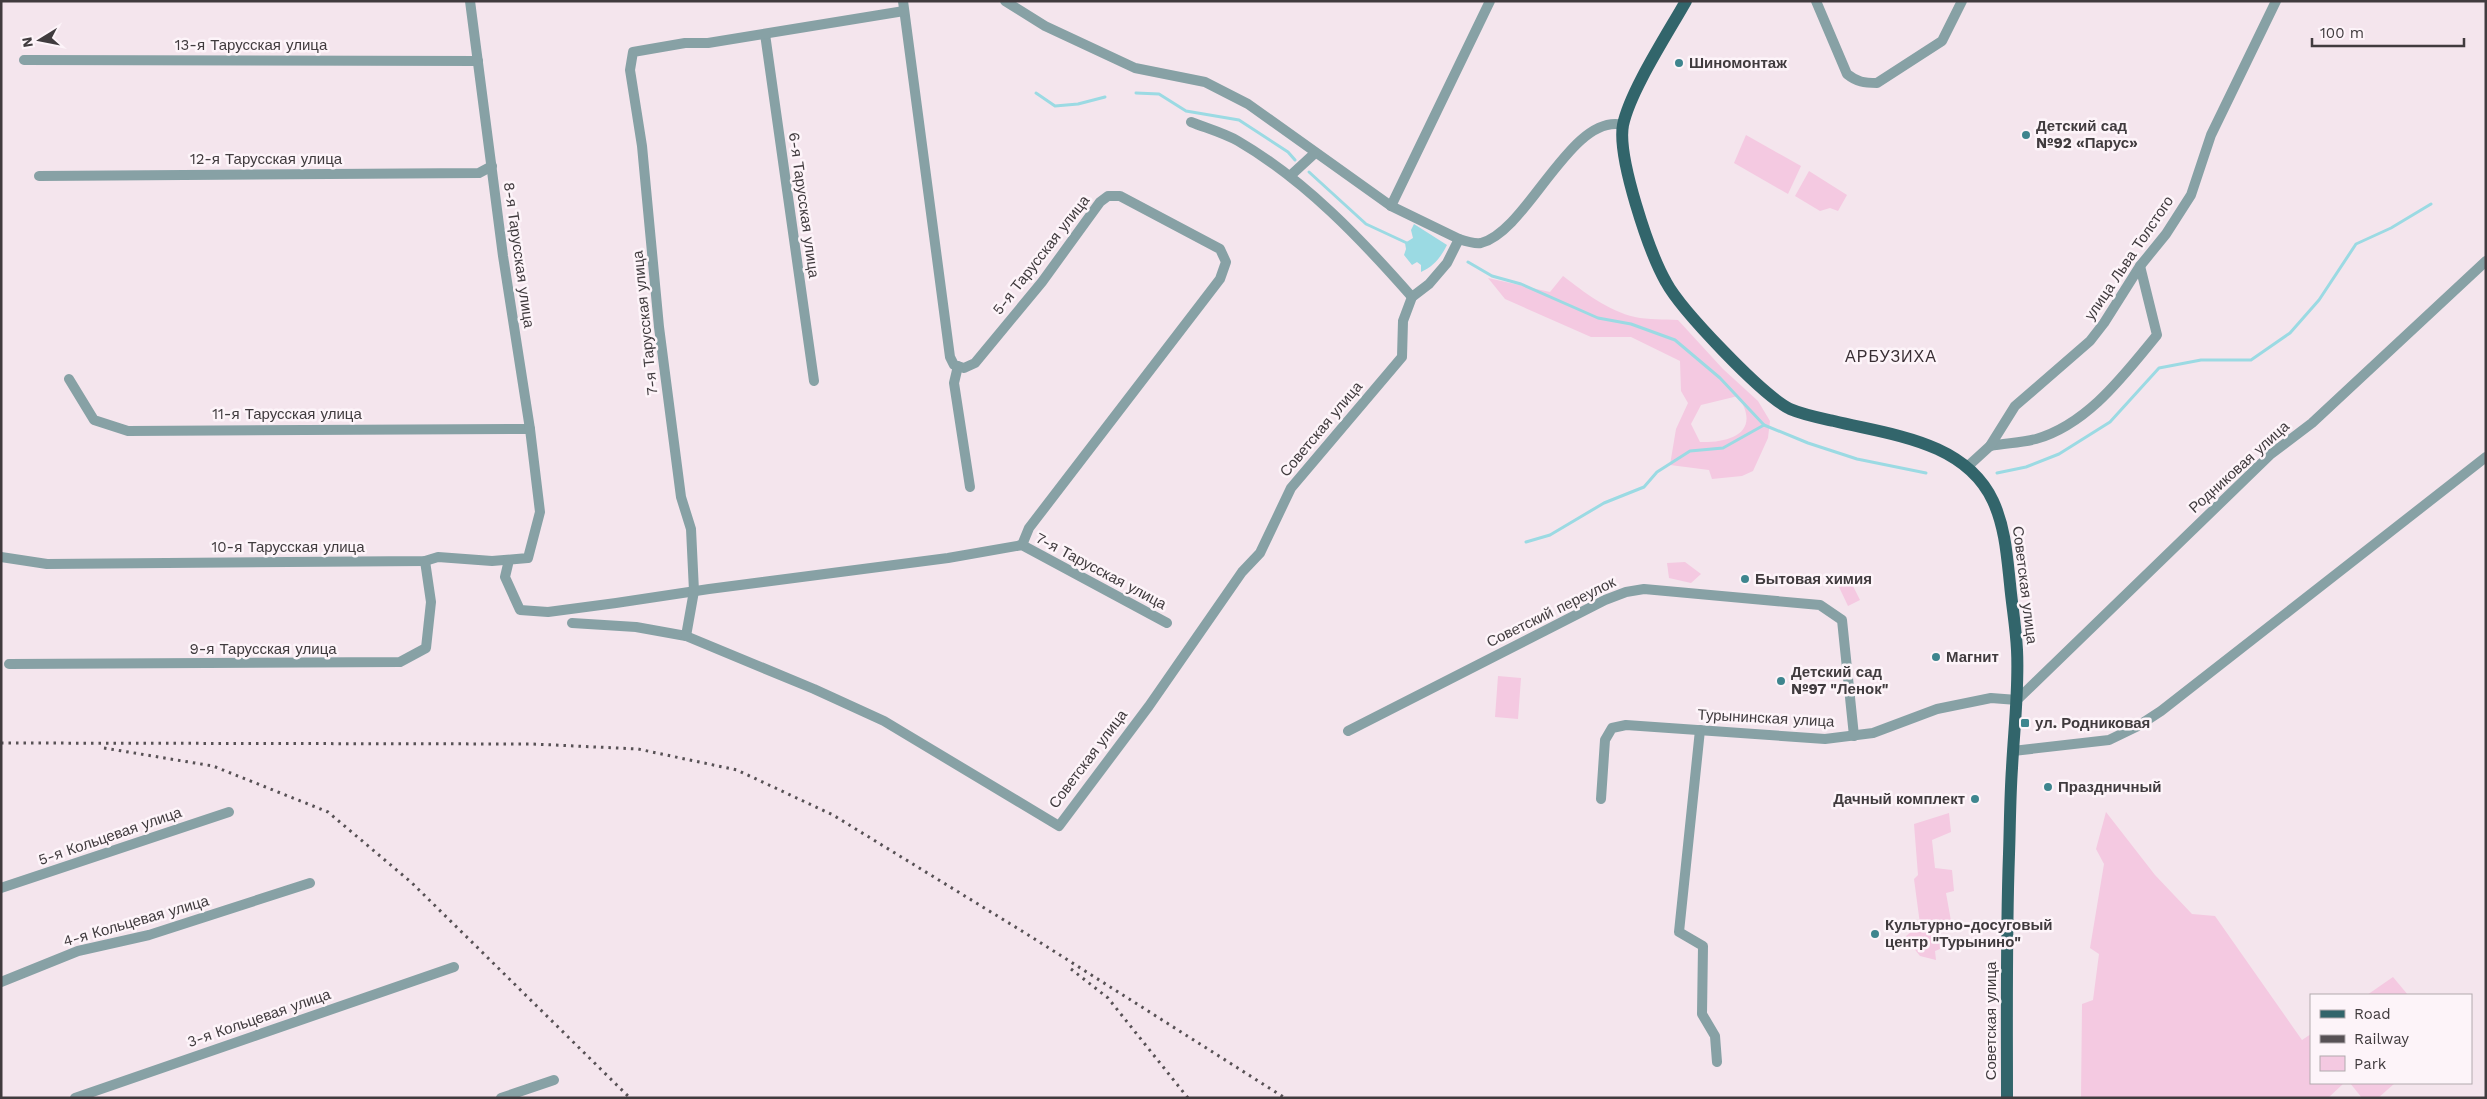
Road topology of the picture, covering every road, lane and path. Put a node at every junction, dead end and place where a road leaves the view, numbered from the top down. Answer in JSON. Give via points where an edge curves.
{"nodes":[{"id":1,"x":470,"y":1,"type":"edge"},
{"id":2,"x":1005,"y":1,"type":"edge"},
{"id":3,"x":1490,"y":1,"type":"edge"},
{"id":4,"x":1686,"y":1,"type":"edge"},
{"id":5,"x":1816,"y":1,"type":"edge"},
{"id":6,"x":1962,"y":1,"type":"edge"},
{"id":7,"x":2276,"y":1,"type":"edge"},
{"id":8,"x":903,"y":6,"type":"edge"},
{"id":9,"x":765,"y":34,"type":"junction"},
{"id":10,"x":24,"y":60,"type":"dead end"},
{"id":11,"x":478,"y":61,"type":"junction"},
{"id":12,"x":1191,"y":122,"type":"dead end"},
{"id":13,"x":1623,"y":125,"type":"junction"},
{"id":14,"x":1315,"y":153,"type":"junction"},
{"id":15,"x":492,"y":166,"type":"junction"},
{"id":16,"x":39,"y":176,"type":"dead end"},
{"id":17,"x":1290,"y":176,"type":"junction"},
{"id":18,"x":1391,"y":206,"type":"junction"},
{"id":19,"x":1459,"y":240,"type":"junction"},
{"id":20,"x":2486,"y":261,"type":"edge"},
{"id":21,"x":2140,"y":266,"type":"junction"},
{"id":22,"x":1412,"y":297,"type":"junction"},
{"id":23,"x":958,"y":366,"type":"junction"},
{"id":24,"x":69,"y":379,"type":"dead end"},
{"id":25,"x":814,"y":381,"type":"dead end"},
{"id":26,"x":530,"y":429,"type":"junction"},
{"id":27,"x":1990,"y":446,"type":"junction"},
{"id":28,"x":2486,"y":457,"type":"edge"},
{"id":29,"x":1967,"y":467,"type":"junction"},
{"id":30,"x":970,"y":487,"type":"dead end"},
{"id":31,"x":540,"y":512,"type":"joint"},
{"id":32,"x":1022,"y":545,"type":"junction"},
{"id":33,"x":1,"y":558,"type":"edge"},
{"id":34,"x":509,"y":560,"type":"junction"},
{"id":35,"x":425,"y":562,"type":"junction"},
{"id":36,"x":694,"y":591,"type":"junction"},
{"id":37,"x":572,"y":623,"type":"dead end"},
{"id":38,"x":1167,"y":623,"type":"dead end"},
{"id":39,"x":686,"y":636,"type":"junction"},
{"id":40,"x":9,"y":664,"type":"dead end"},
{"id":41,"x":2017,"y":700,"type":"junction"},
{"id":42,"x":1700,"y":730,"type":"junction"},
{"id":43,"x":1348,"y":731,"type":"dead end"},
{"id":44,"x":1854,"y":736,"type":"junction"},
{"id":45,"x":2013,"y":751,"type":"junction"},
{"id":46,"x":1601,"y":799,"type":"dead end"},
{"id":47,"x":229,"y":812,"type":"dead end"},
{"id":48,"x":310,"y":882,"type":"dead end"},
{"id":49,"x":1,"y":888,"type":"edge"},
{"id":50,"x":454,"y":967,"type":"dead end"},
{"id":51,"x":1,"y":982,"type":"edge"},
{"id":52,"x":1718,"y":1062,"type":"dead end"},
{"id":53,"x":554,"y":1080,"type":"dead end"},
{"id":54,"x":75,"y":1098,"type":"edge"},
{"id":55,"x":501,"y":1098,"type":"edge"},
{"id":56,"x":2007,"y":1098,"type":"edge"}],
"edges":[{"from":1,"to":11,"type":"street","name":"8-я Тарусская улица"},
{"from":2,"to":14,"type":"street","via":[[1045,26],[1135,68],[1205,82],[1248,104]]},
{"from":3,"to":18,"type":"street"},
{"from":4,"to":13,"type":"main road","name":"Советская улица","via":[[1634,95]]},
{"from":5,"to":6,"type":"street","via":[[1847,74],[1856,81],[1876,83],[1942,41]]},
{"from":7,"to":21,"type":"street","name":"улица Льва Толстого","via":[[2211,135],[2190,195],[2166,234]]},
{"from":8,"to":9,"type":"street"},
{"from":8,"to":23,"type":"street","via":[[950,357]]},
{"from":9,"to":25,"type":"street","name":"6-я Тарусская улица"},
{"from":9,"to":36,"type":"street","name":"7-я Тарусская улица","via":[[633,52],[630,70],[642,146],[659,328],[681,497],[692,529]]},
{"from":10,"to":11,"type":"street","name":"13-я Тарусская улица"},
{"from":11,"to":15,"type":"street","name":"8-я Тарусская улица"},
{"from":12,"to":17,"type":"street","via":[[1237,140]]},
{"from":13,"to":19,"type":"street","via":[[1613,123],[1592,130],[1501,233],[1480,243]]},
{"from":13,"to":29,"type":"main road","name":"Советская улица","via":[[1623,156],[1630,184],[1661,272],[1686,310],[1726,352],[1788,408],[1917,441],[1943,450]]},
{"from":14,"to":17,"type":"street"},
{"from":14,"to":18,"type":"street"},
{"from":15,"to":16,"type":"street","name":"12-я Тарусская улица","via":[[479,173]]},
{"from":15,"to":26,"type":"street","name":"8-я Тарусская улица"},
{"from":17,"to":22,"type":"street","via":[[1368,246]]},
{"from":18,"to":19,"type":"street"},
{"from":19,"to":22,"type":"street","via":[[1447,263],[1429,284]]},
{"from":20,"to":41,"type":"street","name":"Родниковая улица","via":[[2312,422],[2271,454]]},
{"from":21,"to":27,"type":"street","name":"улица Льва Толстого","via":[[2090,341],[2015,406]]},
{"from":21,"to":27,"type":"street","via":[[2157,335],[2115,386],[2072,422],[2036,439]]},
{"from":22,"to":39,"type":"street","name":"Советская улица","via":[[1403,321],[1402,357],[1292,488],[1260,554],[1242,572],[1149,706],[1058,826],[884,721]]},
{"from":23,"to":30,"type":"street","via":[[954,383]]},
{"from":23,"to":32,"type":"street","name":"5-я Тарусская улица","via":[[964,368],[975,364],[1042,282],[1100,202],[1108,196],[1120,196],[1220,249],[1226,262],[1220,279],[1029,528]]},
{"from":24,"to":26,"type":"street","name":"11-я Тарусская улица","via":[[94,420],[128,431]]},
{"from":26,"to":31,"type":"street","name":"8-я Тарусская улица"},
{"from":27,"to":29,"type":"street","name":"улица Льва Толстого"},
{"from":28,"to":45,"type":"street","via":[[2138,726],[2109,740]]},
{"from":29,"to":41,"type":"main road","name":"Советская улица","via":[[1981,481],[2001,522],[2017,650]]},
{"from":31,"to":34,"type":"street","name":"10-я Тарусская улица","via":[[528,558]]},
{"from":32,"to":36,"type":"street","name":"7-я Тарусская улица","via":[[948,558]]},
{"from":32,"to":38,"type":"street","name":"7-я Тарусская улица"},
{"from":33,"to":35,"type":"street","name":"10-я Тарусская улица","via":[[47,564]]},
{"from":34,"to":35,"type":"street","name":"10-я Тарусская улица","via":[[438,557]]},
{"from":34,"to":36,"type":"street","name":"7-я Тарусская улица","via":[[505,577],[520,610],[548,612]]},
{"from":35,"to":40,"type":"street","name":"9-я Тарусская улица","via":[[430,602],[426,648],[400,662]]},
{"from":36,"to":39,"type":"street","name":"7-я Тарусская улица"},
{"from":37,"to":39,"type":"street","name":"Советская улица","via":[[636,626]]},
{"from":41,"to":44,"type":"street","name":"Турынинская улица","via":[[1991,698],[1937,709],[1873,733]]},
{"from":41,"to":45,"type":"main road","name":"Советская улица"},
{"from":42,"to":44,"type":"street","name":"Турынинская улица","via":[[1826,739]]},
{"from":42,"to":46,"type":"street","name":"Турынинская улица","via":[[1626,725],[1612,728],[1605,740]]},
{"from":42,"to":52,"type":"street","via":[[1678,932],[1702,946],[1702,1014],[1715,1036]]},
{"from":43,"to":44,"type":"street","name":"Советский переулок","via":[[1605,600],[1644,589],[1793,601],[1820,605],[1834,613],[1842,620]]},
{"from":45,"to":56,"type":"main road","name":"Советская улица","via":[[2008,860]]},
{"from":47,"to":49,"type":"street","name":"5-я Кольцевая улица"},
{"from":48,"to":51,"type":"street","name":"4-я Кольцевая улица","via":[[149,935],[78,951]]},
{"from":50,"to":54,"type":"street","name":"3-я Кольцевая улица"},
{"from":53,"to":55,"type":"street"}]}
